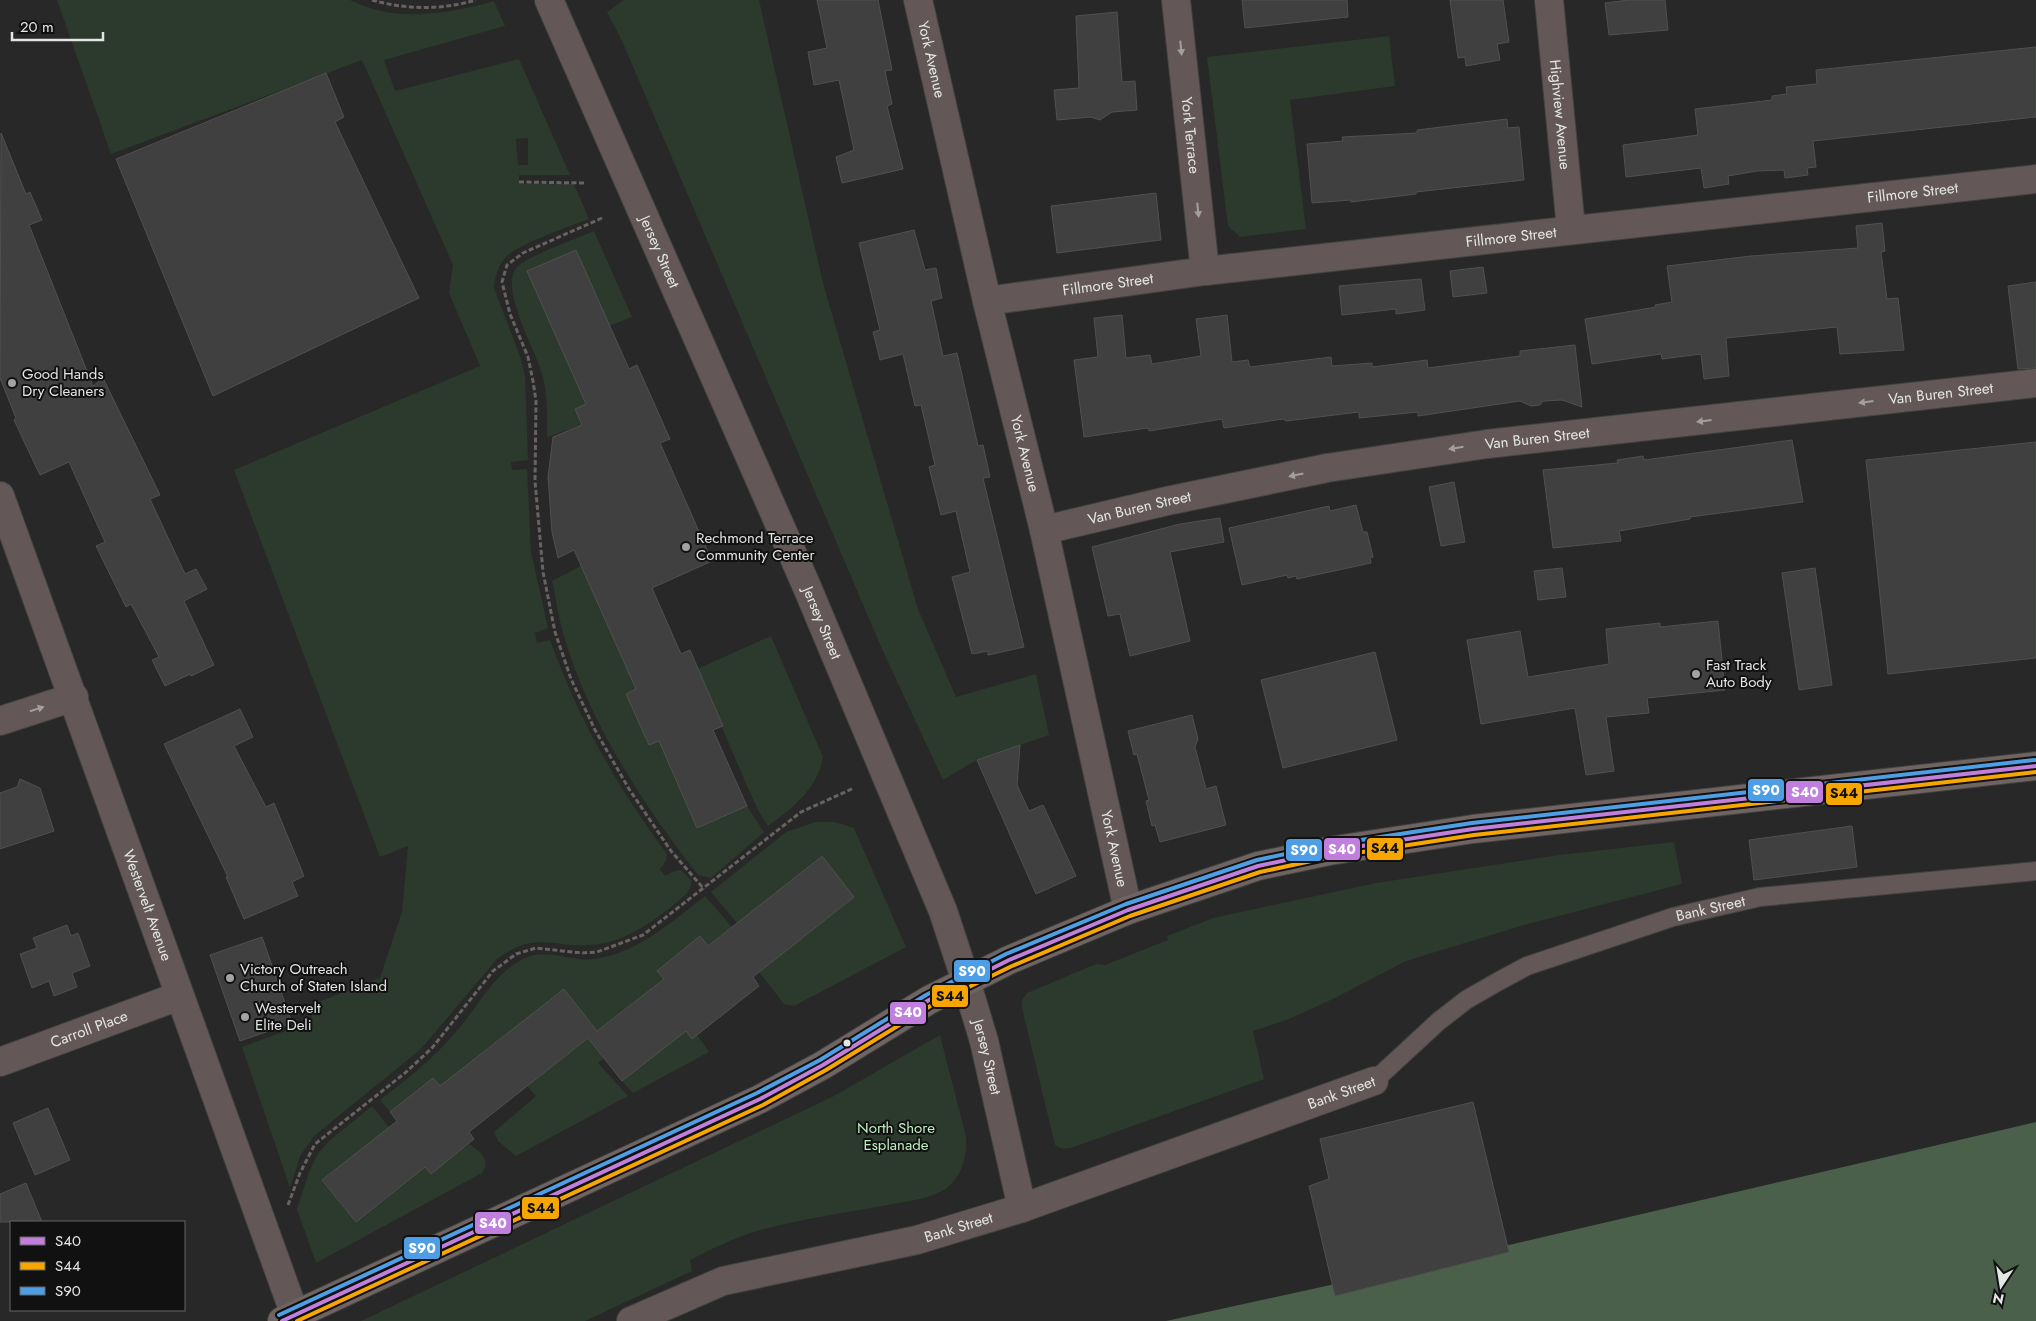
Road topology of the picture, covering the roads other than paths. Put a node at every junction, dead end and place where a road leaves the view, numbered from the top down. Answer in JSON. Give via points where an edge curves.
{"nodes":[{"id":1,"x":549,"y":0,"type":"edge"},
{"id":2,"x":918,"y":0,"type":"edge"},
{"id":3,"x":1176,"y":0,"type":"edge"},
{"id":4,"x":1548,"y":0,"type":"edge"},
{"id":5,"x":2036,"y":179,"type":"edge"},
{"id":6,"x":1571,"y":229,"type":"junction"},
{"id":7,"x":1205,"y":271,"type":"junction"},
{"id":8,"x":987,"y":301,"type":"junction"},
{"id":9,"x":2036,"y":383,"type":"edge"},
{"id":10,"x":0,"y":496,"type":"edge"},
{"id":11,"x":1044,"y":530,"type":"junction"},
{"id":12,"x":74,"y":697,"type":"junction"},
{"id":13,"x":0,"y":721,"type":"edge"},
{"id":14,"x":2036,"y":766,"type":"edge"},
{"id":15,"x":2036,"y":871,"type":"edge"},
{"id":16,"x":1128,"y":910,"type":"junction"},
{"id":17,"x":966,"y":981,"type":"junction"},
{"id":18,"x":179,"y":996,"type":"junction"},
{"id":19,"x":0,"y":1062,"type":"edge"},
{"id":20,"x":1374,"y":1081,"type":"joint"},
{"id":21,"x":1022,"y":1208,"type":"junction"},
{"id":22,"x":289,"y":1318,"type":"edge"},
{"id":23,"x":631,"y":1321,"type":"edge"}],
"edges":[{"from":1,"to":17,"type":"street","name":"Jersey Street","via":[[810,596],[943,911]]},
{"from":2,"to":8,"type":"street","name":"York Avenue"},
{"from":3,"to":7,"type":"street","name":"York Terrace","one_way":true},
{"from":4,"to":6,"type":"street","name":"Highview Avenue"},
{"from":5,"to":6,"type":"street","name":"Fillmore Street"},
{"from":6,"to":7,"type":"street","name":"Fillmore Street"},
{"from":7,"to":8,"type":"street","name":"Fillmore Street"},
{"from":8,"to":11,"type":"street","name":"York Avenue"},
{"from":9,"to":11,"type":"street","name":"Van Buren Street","one_way":true,"via":[[1487,444],[1326,468]]},
{"from":10,"to":12,"type":"street","name":"Westervelt Avenue"},
{"from":11,"to":16,"type":"street","name":"York Avenue"},
{"from":13,"to":12,"type":"street","one_way":true},
{"from":12,"to":18,"type":"street","name":"Westervelt Avenue"},
{"from":14,"to":16,"type":"main road","via":[[1374,843],[1258,866]]},
{"from":15,"to":20,"type":"lane","name":"Bank Street","via":[[1760,897],[1673,917],[1527,966],[1499,981],[1439,1020]]},
{"from":16,"to":17,"type":"main road"},
{"from":17,"to":21,"type":"street","name":"Jersey Street","via":[[984,1041]]},
{"from":17,"to":22,"type":"main road","via":[[760,1099]]},
{"from":18,"to":19,"type":"street","name":"Carroll Place"},
{"from":18,"to":22,"type":"street","name":"Westervelt Avenue"},
{"from":20,"to":21,"type":"street","name":"Bank Street"},
{"from":21,"to":23,"type":"street","name":"Bank Street","via":[[917,1240],[723,1280]]}]}
